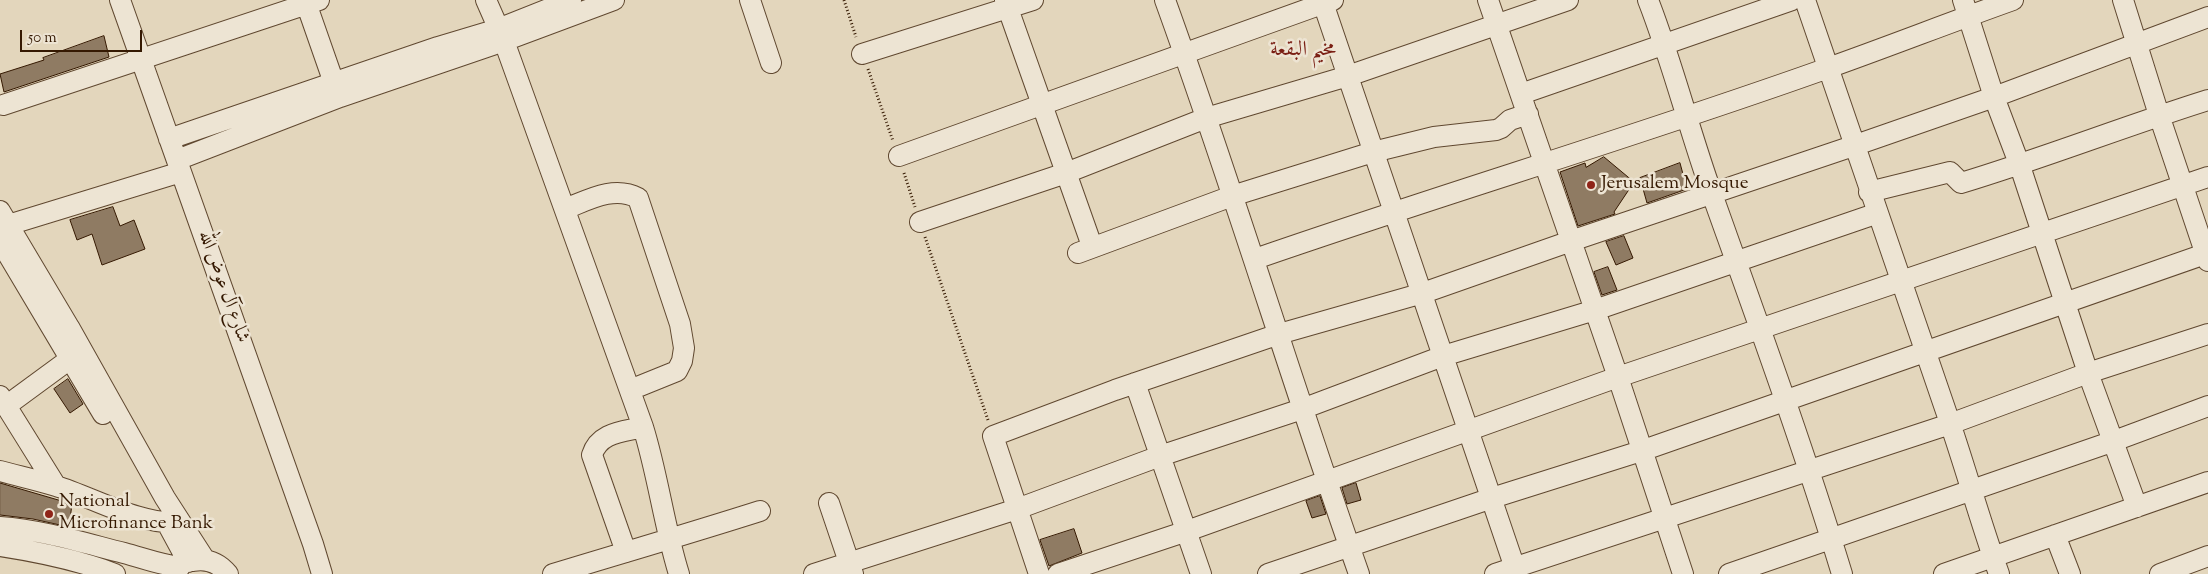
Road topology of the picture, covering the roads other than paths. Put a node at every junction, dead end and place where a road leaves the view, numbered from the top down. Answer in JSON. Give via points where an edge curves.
{"nodes":[{"id":1,"x":120,"y":0,"type":"edge"},
{"id":2,"x":486,"y":0,"type":"edge"},
{"id":3,"x":571,"y":0,"type":"edge"},
{"id":4,"x":614,"y":0,"type":"edge"},
{"id":5,"x":750,"y":0,"type":"edge"},
{"id":6,"x":1034,"y":0,"type":"edge"},
{"id":7,"x":1165,"y":0,"type":"edge"},
{"id":8,"x":1488,"y":0,"type":"edge"},
{"id":9,"x":1568,"y":0,"type":"edge"},
{"id":10,"x":1648,"y":0,"type":"edge"},
{"id":11,"x":1792,"y":0,"type":"edge"},
{"id":12,"x":1805,"y":0,"type":"edge"},
{"id":13,"x":2013,"y":0,"type":"edge"},
{"id":14,"x":2123,"y":0,"type":"edge"},
{"id":15,"x":1326,"y":1,"type":"edge"},
{"id":16,"x":310,"y":2,"type":"edge"},
{"id":17,"x":1007,"y":4,"type":"edge"},
{"id":18,"x":1966,"y":8,"type":"edge"},
{"id":19,"x":2208,"y":17,"type":"edge"},
{"id":20,"x":1497,"y":24,"type":"junction"},
{"id":21,"x":501,"y":35,"type":"junction"},
{"id":22,"x":2138,"y":43,"type":"junction"},
{"id":23,"x":1666,"y":44,"type":"junction"},
{"id":24,"x":862,"y":54,"type":"dead end"},
{"id":25,"x":1184,"y":54,"type":"junction"},
{"id":26,"x":142,"y":60,"type":"junction"},
{"id":27,"x":770,"y":63,"type":"dead end"},
{"id":28,"x":1828,"y":68,"type":"junction"},
{"id":29,"x":1348,"y":76,"type":"junction"},
{"id":30,"x":334,"y":83,"type":"junction"},
{"id":31,"x":1521,"y":94,"type":"junction"},
{"id":32,"x":1994,"y":97,"type":"junction"},
{"id":33,"x":2208,"y":100,"type":"edge"},
{"id":34,"x":1042,"y":104,"type":"junction"},
{"id":35,"x":3,"y":105,"type":"dead end"},
{"id":36,"x":1528,"y":114,"type":"junction"},
{"id":37,"x":1686,"y":116,"type":"junction"},
{"id":38,"x":2159,"y":116,"type":"junction"},
{"id":39,"x":1206,"y":118,"type":"junction"},
{"id":40,"x":169,"y":139,"type":"junction"},
{"id":41,"x":1853,"y":146,"type":"junction"},
{"id":42,"x":1373,"y":152,"type":"junction"},
{"id":43,"x":899,"y":156,"type":"dead end"},
{"id":44,"x":1544,"y":164,"type":"junction"},
{"id":45,"x":179,"y":166,"type":"junction"},
{"id":46,"x":2020,"y":166,"type":"junction"},
{"id":47,"x":1066,"y":173,"type":"junction"},
{"id":48,"x":2208,"y":177,"type":"edge"},
{"id":49,"x":2182,"y":186,"type":"junction"},
{"id":50,"x":1870,"y":192,"type":"junction"},
{"id":51,"x":1712,"y":193,"type":"junction"},
{"id":52,"x":1232,"y":196,"type":"junction"},
{"id":53,"x":565,"y":209,"type":"junction"},
{"id":54,"x":1394,"y":211,"type":"junction"},
{"id":55,"x":1878,"y":213,"type":"junction"},
{"id":56,"x":920,"y":222,"type":"dead end"},
{"id":57,"x":2,"y":233,"type":"edge"},
{"id":58,"x":2042,"y":233,"type":"junction"},
{"id":59,"x":1571,"y":241,"type":"junction"},
{"id":60,"x":2207,"y":256,"type":"edge"},
{"id":61,"x":1255,"y":259,"type":"junction"},
{"id":62,"x":1736,"y":261,"type":"junction"},
{"id":63,"x":1902,"y":280,"type":"junction"},
{"id":64,"x":1423,"y":294,"type":"junction"},
{"id":65,"x":2066,"y":303,"type":"junction"},
{"id":66,"x":1595,"y":310,"type":"junction"},
{"id":67,"x":1759,"y":329,"type":"junction"},
{"id":68,"x":1279,"y":334,"type":"junction"},
{"id":69,"x":2208,"y":334,"type":"edge"},
{"id":70,"x":1925,"y":353,"type":"junction"},
{"id":71,"x":1443,"y":356,"type":"junction"},
{"id":72,"x":70,"y":359,"type":"junction"},
{"id":73,"x":2088,"y":373,"type":"junction"},
{"id":74,"x":1618,"y":377,"type":"junction"},
{"id":75,"x":1135,"y":383,"type":"junction"},
{"id":76,"x":630,"y":390,"type":"junction"},
{"id":77,"x":1786,"y":400,"type":"junction"},
{"id":78,"x":3,"y":401,"type":"edge"},
{"id":79,"x":2208,"y":406,"type":"edge"},
{"id":80,"x":1302,"y":408,"type":"junction"},
{"id":81,"x":1950,"y":424,"type":"junction"},
{"id":82,"x":643,"y":427,"type":"junction"},
{"id":83,"x":1468,"y":430,"type":"junction"},
{"id":84,"x":2114,"y":442,"type":"junction"},
{"id":85,"x":1641,"y":451,"type":"junction"},
{"id":86,"x":1160,"y":456,"type":"junction"},
{"id":87,"x":0,"y":471,"type":"edge"},
{"id":88,"x":1809,"y":471,"type":"junction"},
{"id":89,"x":1326,"y":481,"type":"junction"},
{"id":90,"x":2208,"y":482,"type":"edge"},
{"id":91,"x":56,"y":486,"type":"junction"},
{"id":92,"x":1970,"y":490,"type":"junction"},
{"id":93,"x":1492,"y":498,"type":"junction"},
{"id":94,"x":829,"y":503,"type":"dead end"},
{"id":95,"x":2137,"y":507,"type":"junction"},
{"id":96,"x":1017,"y":509,"type":"junction"},
{"id":97,"x":760,"y":511,"type":"dead end"},
{"id":98,"x":1665,"y":520,"type":"junction"},
{"id":99,"x":173,"y":523,"type":"junction"},
{"id":100,"x":0,"y":527,"type":"edge"},
{"id":101,"x":1187,"y":531,"type":"junction"},
{"id":102,"x":2055,"y":535,"type":"junction"},
{"id":103,"x":1831,"y":539,"type":"junction"},
{"id":104,"x":671,"y":545,"type":"junction"},
{"id":105,"x":0,"y":546,"type":"edge"},
{"id":106,"x":1350,"y":547,"type":"junction"},
{"id":107,"x":626,"y":552,"type":"junction"},
{"id":108,"x":2208,"y":556,"type":"edge"},
{"id":109,"x":1996,"y":565,"type":"edge"},
{"id":110,"x":187,"y":566,"type":"edge"},
{"id":111,"x":851,"y":568,"type":"edge"},
{"id":112,"x":1516,"y":570,"type":"edge"},
{"id":113,"x":115,"y":574,"type":"edge"},
{"id":114,"x":229,"y":574,"type":"edge"},
{"id":115,"x":322,"y":574,"type":"edge"},
{"id":116,"x":553,"y":574,"type":"edge"},
{"id":117,"x":587,"y":574,"type":"edge"},
{"id":118,"x":678,"y":574,"type":"edge"},
{"id":119,"x":814,"y":574,"type":"edge"},
{"id":120,"x":1040,"y":574,"type":"edge"},
{"id":121,"x":1058,"y":574,"type":"edge"},
{"id":122,"x":1201,"y":574,"type":"edge"},
{"id":123,"x":1268,"y":574,"type":"edge"},
{"id":124,"x":1359,"y":574,"type":"edge"},
{"id":125,"x":1495,"y":574,"type":"edge"},
{"id":126,"x":1683,"y":574,"type":"edge"},
{"id":127,"x":1729,"y":574,"type":"edge"},
{"id":128,"x":1842,"y":574,"type":"edge"},
{"id":129,"x":1944,"y":574,"type":"edge"},
{"id":130,"x":2070,"y":574,"type":"edge"},
{"id":131,"x":2160,"y":574,"type":"edge"}],
"edges":[{"from":1,"to":26,"type":"street","name":"شارع آل عوض الله"},
{"from":2,"to":21,"type":"street"},
{"from":3,"to":21,"type":"street"},
{"from":4,"to":21,"type":"street"},
{"from":5,"to":27,"type":"street"},
{"from":6,"to":17,"type":"street"},
{"from":7,"to":25,"type":"street"},
{"from":8,"to":20,"type":"street"},
{"from":9,"to":20,"type":"street"},
{"from":10,"to":23,"type":"street"},
{"from":11,"to":23,"type":"street"},
{"from":12,"to":28,"type":"street"},
{"from":13,"to":18,"type":"street"},
{"from":14,"to":22,"type":"street"},
{"from":15,"to":25,"type":"street"},
{"from":15,"to":29,"type":"street"},
{"from":16,"to":26,"type":"street"},
{"from":16,"to":30,"type":"street"},
{"from":17,"to":24,"type":"street"},
{"from":17,"to":34,"type":"street"},
{"from":18,"to":28,"type":"street"},
{"from":18,"to":32,"type":"street"},
{"from":19,"to":22,"type":"street"},
{"from":20,"to":29,"type":"street"},
{"from":20,"to":31,"type":"street"},
{"from":21,"to":30,"type":"street","via":[[438,47]]},
{"from":21,"to":45,"type":"street","via":[[340,97]]},
{"from":21,"to":53,"type":"street"},
{"from":22,"to":32,"type":"street"},
{"from":22,"to":38,"type":"street"},
{"from":23,"to":31,"type":"street"},
{"from":23,"to":37,"type":"street"},
{"from":25,"to":34,"type":"street"},
{"from":25,"to":39,"type":"street"},
{"from":26,"to":35,"type":"street"},
{"from":26,"to":40,"type":"street","name":"شارع آل عوض الله"},
{"from":28,"to":37,"type":"street"},
{"from":28,"to":41,"type":"street"},
{"from":29,"to":39,"type":"street"},
{"from":29,"to":42,"type":"street"},
{"from":30,"to":40,"type":"street"},
{"from":31,"to":36,"type":"street"},
{"from":32,"to":41,"type":"street"},
{"from":32,"to":46,"type":"street"},
{"from":33,"to":38,"type":"street"},
{"from":34,"to":43,"type":"street"},
{"from":34,"to":47,"type":"street"},
{"from":36,"to":42,"type":"street","via":[[1510,120],[1496,130],[1434,137]]},
{"from":36,"to":44,"type":"street"},
{"from":37,"to":44,"type":"street"},
{"from":37,"to":51,"type":"street"},
{"from":38,"to":46,"type":"street"},
{"from":38,"to":49,"type":"street"},
{"from":39,"to":47,"type":"street"},
{"from":39,"to":52,"type":"street"},
{"from":40,"to":45,"type":"street","name":"شارع آل عوض الله"},
{"from":41,"to":50,"type":"street"},
{"from":41,"to":51,"type":"street"},
{"from":42,"to":52,"type":"street"},
{"from":42,"to":54,"type":"street"},
{"from":44,"to":54,"type":"street"},
{"from":44,"to":59,"type":"street"},
{"from":45,"to":57,"type":"street"},
{"from":45,"to":115,"type":"street","name":"شارع آل عوض الله"},
{"from":46,"to":50,"type":"street","via":[[1961,183],[1950,172]]},
{"from":46,"to":58,"type":"street"},
{"from":47,"to":52,"type":"street","via":[[1085,250]]},
{"from":47,"to":56,"type":"street"},
{"from":48,"to":49,"type":"street"},
{"from":49,"to":58,"type":"street"},
{"from":49,"to":60,"type":"street"},
{"from":50,"to":55,"type":"street"},
{"from":51,"to":59,"type":"street"},
{"from":51,"to":62,"type":"street"},
{"from":52,"to":61,"type":"street"},
{"from":53,"to":76,"type":"street"},
{"from":53,"to":76,"type":"street","via":[[618,192],[638,198],[680,324],[684,348],[677,371]]},
{"from":54,"to":61,"type":"street"},
{"from":54,"to":64,"type":"street"},
{"from":55,"to":62,"type":"street"},
{"from":55,"to":63,"type":"street"},
{"from":57,"to":72,"type":"street"},
{"from":57,"to":99,"type":"street"},
{"from":58,"to":63,"type":"street"},
{"from":58,"to":65,"type":"street"},
{"from":59,"to":64,"type":"street"},
{"from":59,"to":66,"type":"street"},
{"from":60,"to":65,"type":"street"},
{"from":61,"to":68,"type":"street"},
{"from":62,"to":66,"type":"street"},
{"from":62,"to":67,"type":"street"},
{"from":63,"to":67,"type":"street"},
{"from":63,"to":70,"type":"street"},
{"from":64,"to":68,"type":"street"},
{"from":64,"to":71,"type":"street"},
{"from":65,"to":70,"type":"street"},
{"from":65,"to":73,"type":"street"},
{"from":66,"to":71,"type":"street"},
{"from":66,"to":74,"type":"street"},
{"from":67,"to":74,"type":"street"},
{"from":67,"to":77,"type":"street"},
{"from":68,"to":75,"type":"street"},
{"from":68,"to":80,"type":"street"},
{"from":69,"to":73,"type":"street"},
{"from":70,"to":77,"type":"street"},
{"from":70,"to":81,"type":"street"},
{"from":71,"to":80,"type":"street"},
{"from":71,"to":83,"type":"street"},
{"from":72,"to":78,"type":"street"},
{"from":72,"to":99,"type":"street"},
{"from":73,"to":81,"type":"street"},
{"from":73,"to":84,"type":"street"},
{"from":74,"to":83,"type":"street"},
{"from":74,"to":85,"type":"street"},
{"from":75,"to":86,"type":"street"},
{"from":75,"to":96,"type":"street","via":[[993,436]]},
{"from":76,"to":82,"type":"street"},
{"from":77,"to":85,"type":"street"},
{"from":77,"to":88,"type":"street"},
{"from":78,"to":91,"type":"street"},
{"from":79,"to":84,"type":"street"},
{"from":80,"to":86,"type":"street"},
{"from":80,"to":89,"type":"street"},
{"from":81,"to":88,"type":"street"},
{"from":81,"to":92,"type":"street"},
{"from":82,"to":104,"type":"street","via":[[659,483]]},
{"from":82,"to":107,"type":"street","via":[[603,438],[592,455]]},
{"from":83,"to":89,"type":"street"},
{"from":83,"to":93,"type":"street"},
{"from":84,"to":92,"type":"street"},
{"from":84,"to":95,"type":"street"},
{"from":85,"to":93,"type":"street"},
{"from":85,"to":98,"type":"street"},
{"from":86,"to":96,"type":"street"},
{"from":86,"to":101,"type":"street"},
{"from":87,"to":91,"type":"street"},
{"from":88,"to":98,"type":"street"},
{"from":88,"to":103,"type":"street"},
{"from":89,"to":101,"type":"street"},
{"from":89,"to":106,"type":"street"},
{"from":90,"to":95,"type":"street"},
{"from":91,"to":99,"type":"street","via":[[122,511]]},
{"from":92,"to":103,"type":"street"},
{"from":92,"to":109,"type":"street"},
{"from":93,"to":106,"type":"street"},
{"from":93,"to":112,"type":"street"},
{"from":94,"to":111,"type":"street"},
{"from":95,"to":102,"type":"street"},
{"from":96,"to":111,"type":"street"},
{"from":96,"to":120,"type":"street"},
{"from":97,"to":104,"type":"street"},
{"from":98,"to":112,"type":"street"},
{"from":98,"to":126,"type":"street"},
{"from":99,"to":110,"type":"street"},
{"from":100,"to":110,"type":"street","via":[[48,535],[162,565]]},
{"from":101,"to":121,"type":"street"},
{"from":101,"to":122,"type":"street"},
{"from":102,"to":109,"type":"street"},
{"from":102,"to":130,"type":"street"},
{"from":103,"to":127,"type":"street"},
{"from":103,"to":128,"type":"street"},
{"from":104,"to":107,"type":"street"},
{"from":104,"to":117,"type":"street"},
{"from":104,"to":118,"type":"street"},
{"from":105,"to":113,"type":"street","via":[[94,566]]},
{"from":106,"to":123,"type":"street"},
{"from":106,"to":124,"type":"street"},
{"from":107,"to":116,"type":"street"},
{"from":108,"to":131,"type":"street"},
{"from":109,"to":129,"type":"street"},
{"from":110,"to":114,"type":"street","via":[[214,562]]},
{"from":111,"to":119,"type":"street"},
{"from":112,"to":125,"type":"street"}]}
